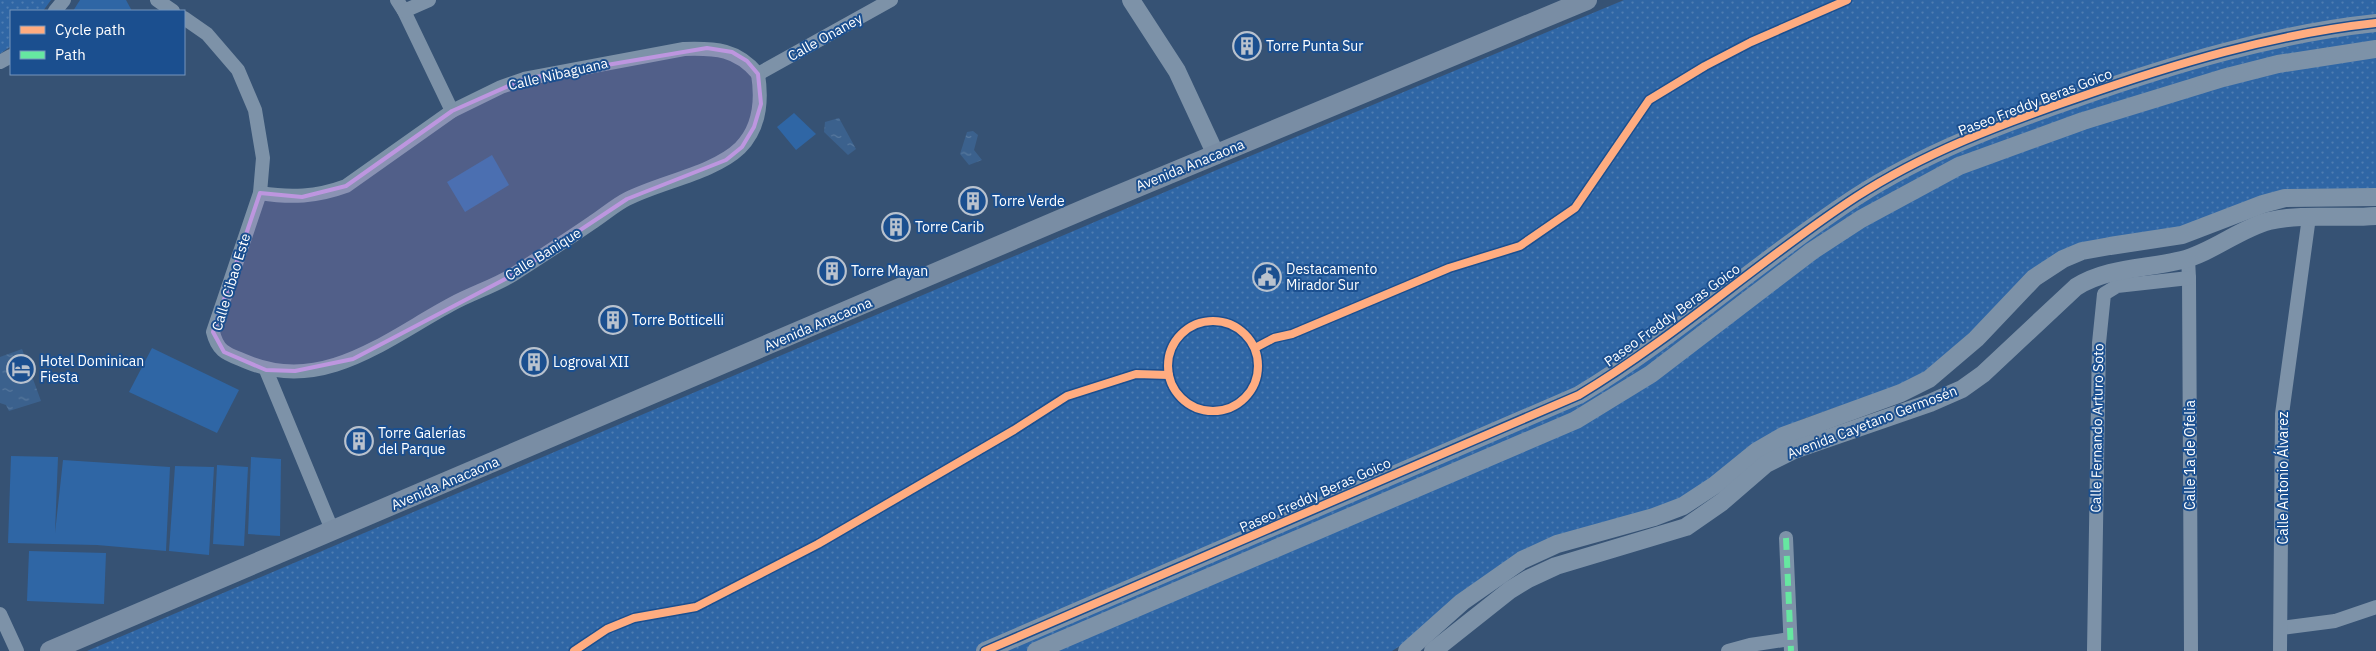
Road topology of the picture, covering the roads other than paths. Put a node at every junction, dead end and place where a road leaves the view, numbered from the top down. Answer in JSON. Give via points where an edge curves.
{"nodes":[{"id":1,"x":157,"y":0,"type":"edge"},
{"id":2,"x":429,"y":0,"type":"edge"},
{"id":3,"x":891,"y":0,"type":"edge"},
{"id":4,"x":1131,"y":0,"type":"edge"},
{"id":5,"x":1587,"y":0,"type":"edge"},
{"id":6,"x":401,"y":6,"type":"edge"},
{"id":7,"x":172,"y":10,"type":"edge"},
{"id":8,"x":185,"y":19,"type":"edge"},
{"id":9,"x":2368,"y":24,"type":"edge"},
{"id":10,"x":2370,"y":50,"type":"edge"},
{"id":11,"x":758,"y":74,"type":"junction"},
{"id":12,"x":452,"y":111,"type":"junction"},
{"id":13,"x":1216,"y":155,"type":"junction"},
{"id":14,"x":260,"y":193,"type":"junction"},
{"id":15,"x":2376,"y":197,"type":"edge"},
{"id":16,"x":2309,"y":216,"type":"junction"},
{"id":17,"x":2376,"y":216,"type":"edge"},
{"id":18,"x":2188,"y":259,"type":"junction"},
{"id":19,"x":2189,"y":278,"type":"junction"},
{"id":20,"x":266,"y":370,"type":"junction"},
{"id":21,"x":334,"y":532,"type":"junction"},
{"id":22,"x":1786,"y":538,"type":"dead end"},
{"id":23,"x":2376,"y":607,"type":"edge"},
{"id":24,"x":0,"y":614,"type":"edge"},
{"id":25,"x":2281,"y":628,"type":"junction"},
{"id":26,"x":1791,"y":645,"type":"edge"},
{"id":27,"x":17,"y":651,"type":"edge"},
{"id":28,"x":50,"y":651,"type":"edge"},
{"id":29,"x":985,"y":651,"type":"edge"},
{"id":30,"x":1036,"y":651,"type":"edge"},
{"id":31,"x":1407,"y":651,"type":"edge"},
{"id":32,"x":1433,"y":651,"type":"edge"},
{"id":33,"x":1728,"y":651,"type":"edge"},
{"id":34,"x":2094,"y":651,"type":"edge"},
{"id":35,"x":2191,"y":651,"type":"edge"},
{"id":36,"x":2280,"y":651,"type":"edge"}],
"edges":[{"from":1,"to":7,"type":"street"},
{"from":2,"to":6,"type":"street"},
{"from":3,"to":11,"type":"street","name":"Calle Onaney"},
{"from":4,"to":13,"type":"street","via":[[1177,71]]},
{"from":5,"to":13,"type":"main road","name":"Avenida Anacaona"},
{"from":6,"to":12,"type":"street"},
{"from":8,"to":14,"type":"street","name":"Calle Cibao Este","via":[[207,34],[238,70],[245,86],[255,110],[261,148]]},
{"from":9,"to":10,"type":"street"},
{"from":9,"to":29,"type":"street","name":"Paseo Freddy Beras Goico","via":[[2260,43],[2184,63],[1966,140],[1859,195],[1658,342],[1579,395]]},
{"from":10,"to":30,"type":"street","via":[[2278,64],[2215,80],[1960,166],[1861,219],[1812,251],[1651,374],[1576,420]]},
{"from":11,"to":12,"type":"street","name":"Calle Nibaguana","via":[[748,61],[732,52],[684,49],[524,79],[501,86]]},
{"from":11,"to":20,"type":"street","name":"Calle Banique","via":[[761,104],[754,127],[742,147],[726,160],[627,199],[511,276],[452,304],[354,359],[324,368]]},
{"from":12,"to":14,"type":"street","name":"Calle Nibaguana","via":[[346,186],[326,194],[302,197]]},
{"from":13,"to":21,"type":"main road","name":"Avenida Anacaona"},
{"from":14,"to":20,"type":"street","name":"Calle Cibao Este","via":[[213,332],[216,343],[224,352]]},
{"from":15,"to":31,"type":"street","name":"Avenida Cayetano Germosén","via":[[2285,198],[2182,235],[2082,251],[2063,259],[2034,278],[1976,339],[1929,379],[1901,393],[1783,436],[1683,506],[1557,544],[1522,560],[1462,602]]},
{"from":16,"to":17,"type":"street","name":"Avenida Cayetano Germosén"},
{"from":16,"to":18,"type":"street","name":"Avenida Cayetano Germosén","via":[[2268,222]]},
{"from":16,"to":25,"type":"street","name":"Calle Antonio Álvarez","via":[[2282,414]]},
{"from":18,"to":19,"type":"street","name":"Calle 1a de Ofelia"},
{"from":18,"to":32,"type":"street","name":"Avenida Cayetano Germosén","via":[[2090,278],[1962,389],[1794,450],[1766,464],[1722,502],[1686,527],[1556,566],[1528,579]]},
{"from":19,"to":34,"type":"street","name":"Calle Fernando Arturo Soto","via":[[2117,286],[2104,294],[2099,343]]},
{"from":19,"to":35,"type":"street","name":"Calle 1a de Ofelia"},
{"from":20,"to":21,"type":"street"},
{"from":21,"to":28,"type":"main road","name":"Avenida Anacaona"},
{"from":22,"to":26,"type":"street"},
{"from":23,"to":25,"type":"street","via":[[2335,621]]},
{"from":24,"to":27,"type":"street"},
{"from":25,"to":36,"type":"street","name":"Calle Antonio Álvarez"},
{"from":26,"to":33,"type":"street","via":[[1750,645]]}]}
